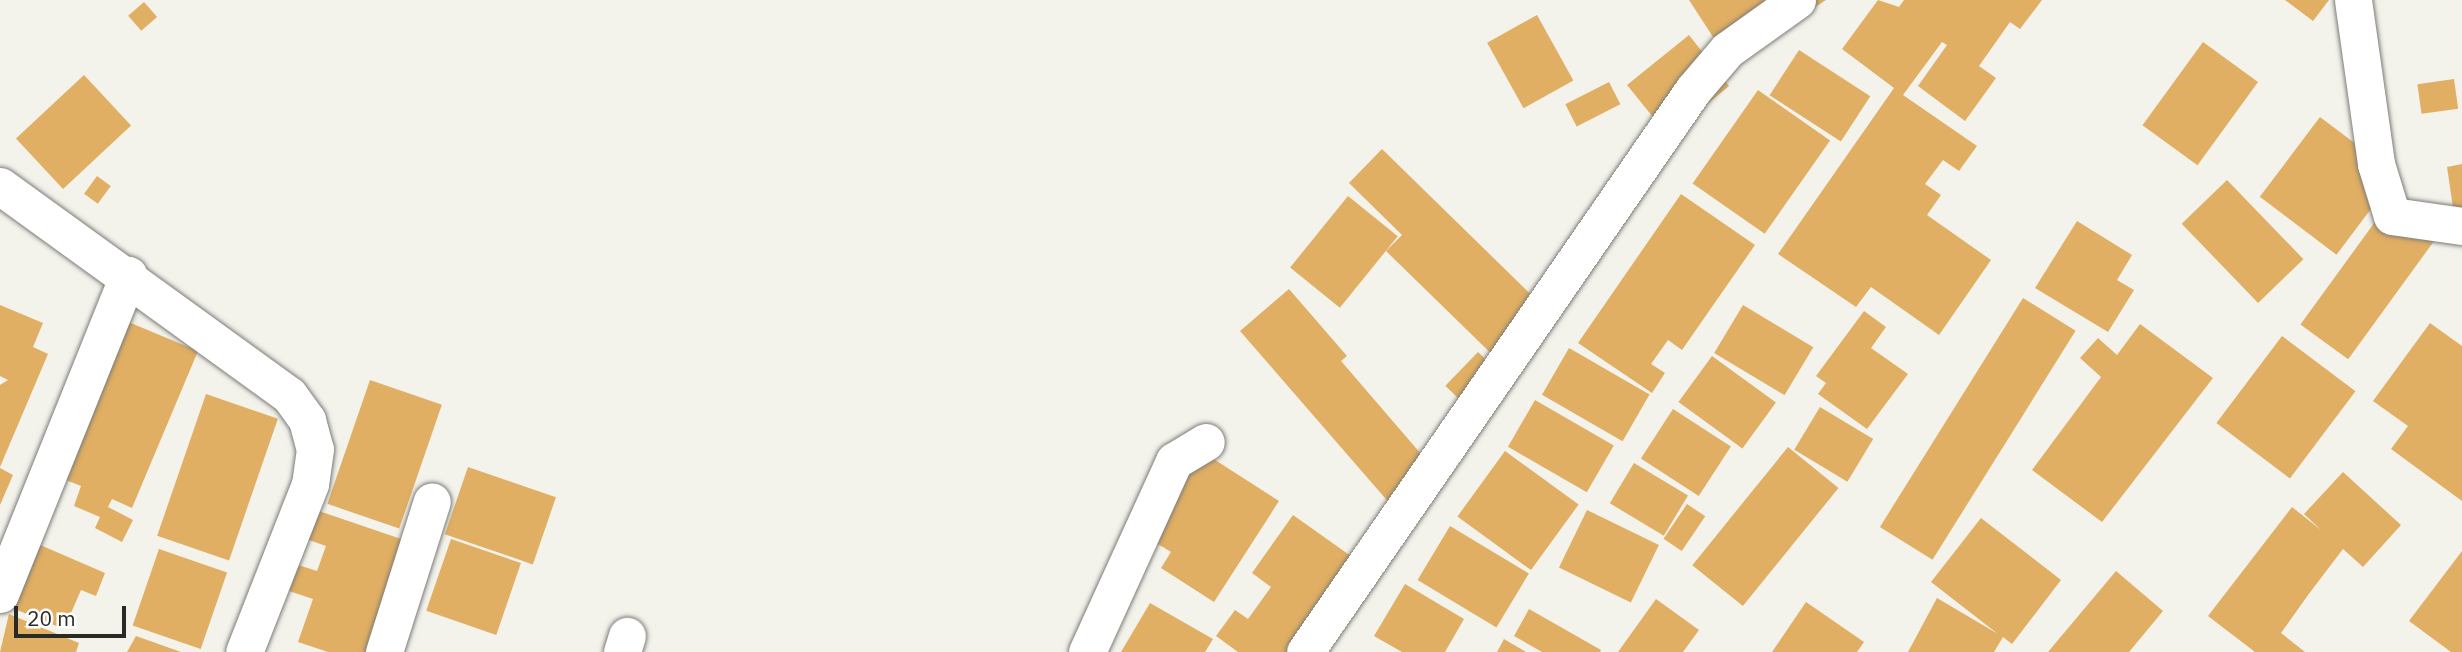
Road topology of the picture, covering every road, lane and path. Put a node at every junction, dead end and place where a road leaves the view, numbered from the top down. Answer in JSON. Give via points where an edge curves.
{"nodes":[{"id":1,"x":1797,"y":0,"type":"edge"},
{"id":2,"x":2353,"y":0,"type":"edge"},
{"id":3,"x":0,"y":186,"type":"edge"},
{"id":4,"x":2462,"y":226,"type":"edge"},
{"id":5,"x":128,"y":275,"type":"junction"},
{"id":6,"x":1206,"y":442,"type":"dead end"},
{"id":7,"x":432,"y":501,"type":"dead end"},
{"id":8,"x":0,"y":594,"type":"edge"},
{"id":9,"x":256,"y":648,"type":"edge"},
{"id":10,"x":384,"y":652,"type":"edge"},
{"id":11,"x":1087,"y":652,"type":"edge"},
{"id":12,"x":1305,"y":652,"type":"edge"}],
"edges":[{"from":1,"to":12,"type":"street","via":[[1727,50],[1693,90]]},
{"from":2,"to":4,"type":"street","via":[[2376,164],[2392,216]]},
{"from":3,"to":5,"type":"street"},
{"from":5,"to":8,"type":"street"},
{"from":5,"to":9,"type":"street","via":[[289,395],[307,420],[315,449],[310,484]]},
{"from":6,"to":11,"type":"street","via":[[1174,461]]},
{"from":7,"to":10,"type":"street"}]}
